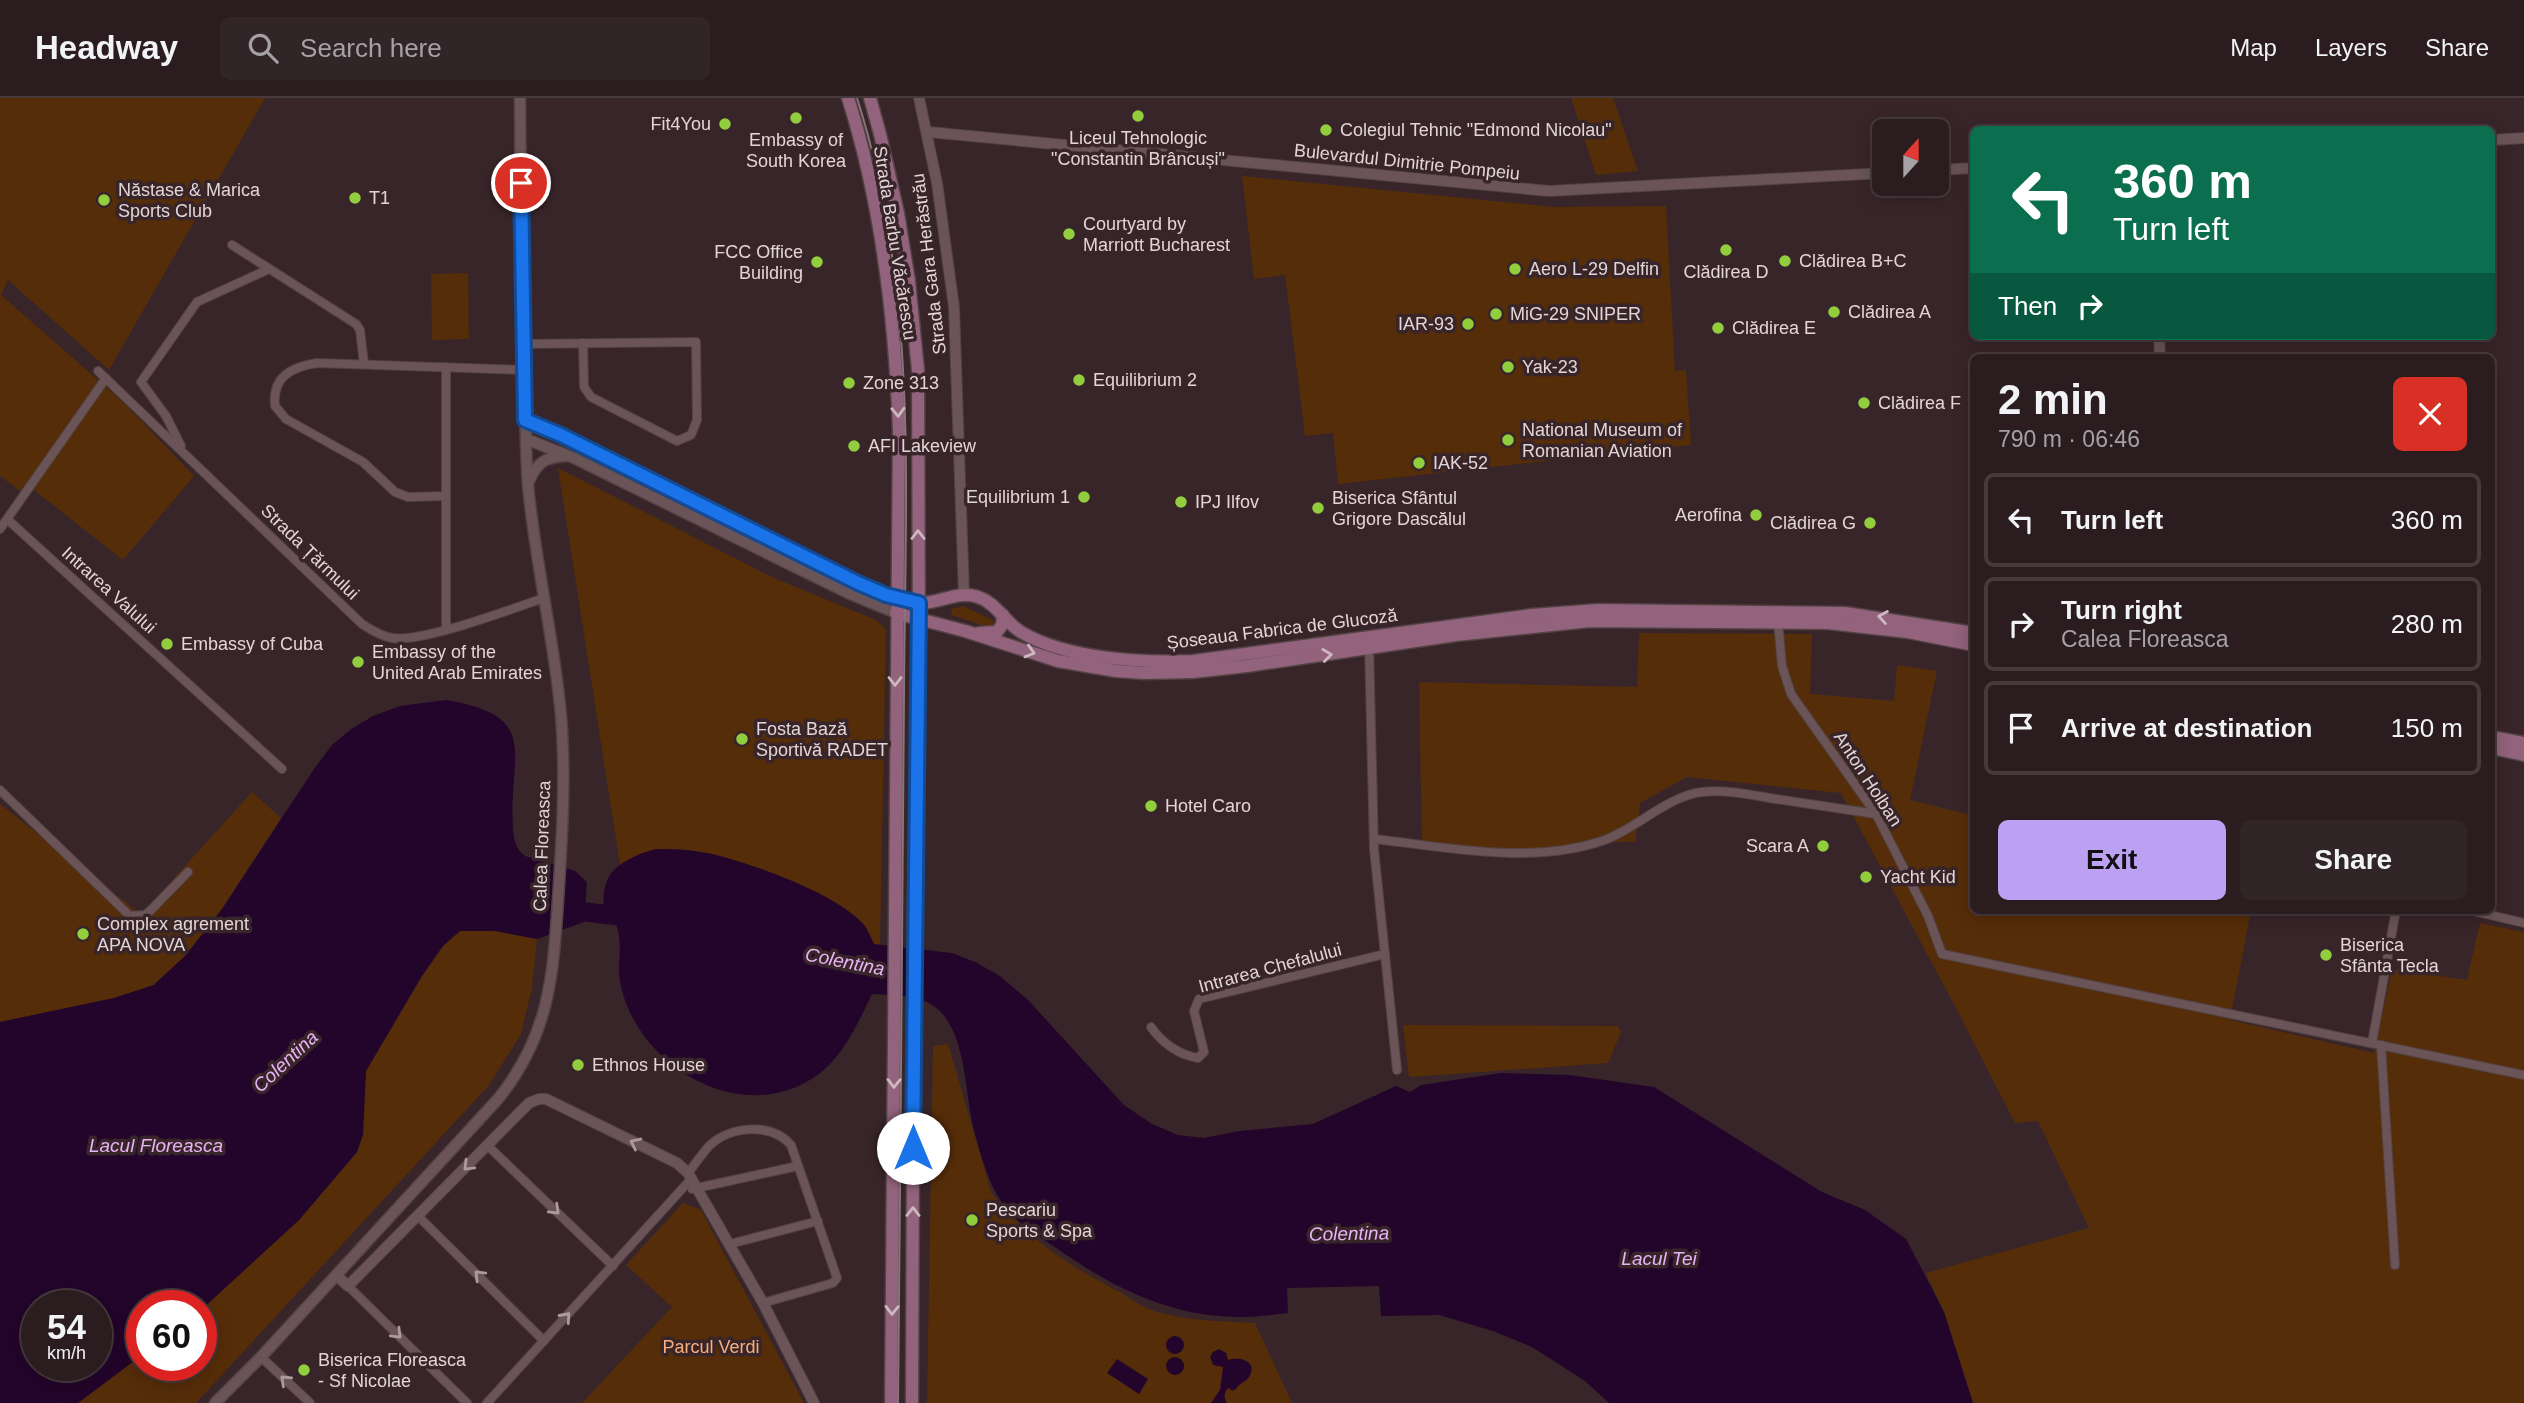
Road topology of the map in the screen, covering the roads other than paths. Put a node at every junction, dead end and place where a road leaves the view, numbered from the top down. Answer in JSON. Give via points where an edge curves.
{"nodes":[{"id":1,"x":520,"y":98,"type":"edge"},
{"id":2,"x":848,"y":98,"type":"edge"},
{"id":3,"x":870,"y":98,"type":"edge"},
{"id":4,"x":919,"y":98,"type":"edge"},
{"id":5,"x":928,"y":132,"type":"junction"},
{"id":6,"x":2524,"y":138,"type":"edge"},
{"id":7,"x":2495,"y":140,"type":"edge"},
{"id":8,"x":1970,"y":168,"type":"edge"},
{"id":9,"x":1950,"y":169,"type":"edge"},
{"id":10,"x":1872,"y":174,"type":"edge"},
{"id":11,"x":232,"y":245,"type":"dead end"},
{"id":12,"x":270,"y":269,"type":"junction"},
{"id":13,"x":583,"y":343,"type":"junction"},
{"id":14,"x":523,"y":344,"type":"junction"},
{"id":15,"x":364,"y":364,"type":"junction"},
{"id":16,"x":446,"y":367,"type":"junction"},
{"id":17,"x":524,"y":370,"type":"junction"},
{"id":18,"x":98,"y":371,"type":"dead end"},
{"id":19,"x":106,"y":378,"type":"junction"},
{"id":20,"x":525,"y":420,"type":"junction"},
{"id":21,"x":526,"y":439,"type":"junction"},
{"id":22,"x":184,"y":453,"type":"junction"},
{"id":23,"x":571,"y":456,"type":"junction"},
{"id":24,"x":528,"y":484,"type":"junction"},
{"id":25,"x":446,"y":496,"type":"junction"},
{"id":26,"x":7,"y":519,"type":"junction"},
{"id":27,"x":0,"y":529,"type":"edge"},
{"id":28,"x":964,"y":595,"type":"junction"},
{"id":29,"x":544,"y":598,"type":"junction"},
{"id":30,"x":897,"y":598,"type":"junction"},
{"id":31,"x":919,"y":603,"type":"junction"},
{"id":32,"x":896,"y":613,"type":"junction"},
{"id":33,"x":1003,"y":615,"type":"junction"},
{"id":34,"x":919,"y":619,"type":"junction"},
{"id":35,"x":1778,"y":621,"type":"junction"},
{"id":36,"x":446,"y":629,"type":"junction"},
{"id":37,"x":965,"y":631,"type":"junction"},
{"id":38,"x":1970,"y":632,"type":"edge"},
{"id":39,"x":1368,"y":643,"type":"junction"},
{"id":40,"x":1970,"y":644,"type":"edge"},
{"id":41,"x":2495,"y":738,"type":"edge"},
{"id":42,"x":2524,"y":743,"type":"edge"},
{"id":43,"x":2495,"y":749,"type":"edge"},
{"id":44,"x":2524,"y":755,"type":"edge"},
{"id":45,"x":282,"y":769,"type":"dead end"},
{"id":46,"x":0,"y":790,"type":"edge"},
{"id":47,"x":1876,"y":814,"type":"junction"},
{"id":48,"x":1374,"y":839,"type":"junction"},
{"id":49,"x":188,"y":872,"type":"dead end"},
{"id":50,"x":2395,"y":914,"type":"edge"},
{"id":51,"x":2486,"y":914,"type":"edge"},
{"id":52,"x":2524,"y":923,"type":"edge"},
{"id":53,"x":1385,"y":954,"type":"junction"},
{"id":54,"x":1151,"y":1027,"type":"dead end"},
{"id":55,"x":2372,"y":1043,"type":"junction"},
{"id":56,"x":2381,"y":1045,"type":"junction"},
{"id":57,"x":1396,"y":1070,"type":"dead end"},
{"id":58,"x":2524,"y":1075,"type":"edge"},
{"id":59,"x":488,"y":1146,"type":"junction"},
{"id":60,"x":798,"y":1166,"type":"junction"},
{"id":61,"x":690,"y":1176,"type":"junction"},
{"id":62,"x":698,"y":1188,"type":"junction"},
{"id":63,"x":682,"y":1190,"type":"junction"},
{"id":64,"x":418,"y":1216,"type":"junction"},
{"id":65,"x":818,"y":1221,"type":"junction"},
{"id":66,"x":730,"y":1244,"type":"junction"},
{"id":67,"x":2395,"y":1265,"type":"dead end"},
{"id":68,"x":613,"y":1266,"type":"junction"},
{"id":69,"x":338,"y":1273,"type":"junction"},
{"id":70,"x":358,"y":1276,"type":"junction"},
{"id":71,"x":348,"y":1286,"type":"junction"},
{"id":72,"x":763,"y":1303,"type":"junction"},
{"id":73,"x":544,"y":1341,"type":"junction"},
{"id":74,"x":261,"y":1357,"type":"junction"},
{"id":75,"x":215,"y":1403,"type":"edge"},
{"id":76,"x":310,"y":1403,"type":"edge"},
{"id":77,"x":467,"y":1403,"type":"edge"},
{"id":78,"x":487,"y":1403,"type":"edge"},
{"id":79,"x":814,"y":1403,"type":"edge"},
{"id":80,"x":891,"y":1403,"type":"edge"},
{"id":81,"x":912,"y":1403,"type":"edge"}],
"edges":[{"from":1,"to":14,"type":"main road","name":"Calea Floreasca"},
{"from":2,"to":30,"type":"main road","name":"Strada Barbu Văcărescu","one_way":true,"via":[[869,175],[894,332],[899,441]]},
{"from":31,"to":3,"type":"main road","name":"Strada Barbu Văcărescu","one_way":true,"via":[[915,328],[898,213]]},
{"from":4,"to":5,"type":"street","name":"Strada Gara Herăstrău"},
{"from":5,"to":10,"type":"street","name":"Bulevardul Dimitrie Pompeiu","via":[[1549,191]]},
{"from":5,"to":28,"type":"street","name":"Strada Gara Herăstrău","via":[[954,307]]},
{"from":6,"to":7,"type":"street"},
{"from":8,"to":9,"type":"street"},
{"from":11,"to":12,"type":"street"},
{"from":12,"to":15,"type":"street","via":[[356,324]]},
{"from":12,"to":22,"type":"street","via":[[197,302],[141,383],[166,416]]},
{"from":13,"to":13,"type":"street","via":[[696,342],[697,420],[691,435],[677,441],[591,397],[584,387]]},
{"from":13,"to":14,"type":"street"},
{"from":14,"to":17,"type":"main road","name":"Calea Floreasca"},
{"from":15,"to":16,"type":"street"},
{"from":15,"to":25,"type":"street","via":[[317,363],[296,368],[279,379],[275,406],[286,419],[363,462],[395,492],[408,497]]},
{"from":16,"to":17,"type":"street"},
{"from":16,"to":25,"type":"street"},
{"from":17,"to":20,"type":"main road","name":"Calea Floreasca"},
{"from":18,"to":19,"type":"street","name":"Strada Țărmului"},
{"from":19,"to":22,"type":"street","name":"Strada Țărmului"},
{"from":19,"to":26,"type":"street"},
{"from":20,"to":21,"type":"main road","name":"Calea Floreasca"},
{"from":20,"to":30,"type":"main road"},
{"from":21,"to":23,"type":"main road","name":"Șoseaua Fabrica de Glucoză"},
{"from":21,"to":24,"type":"main road","name":"Calea Floreasca"},
{"from":22,"to":36,"type":"street","name":"Strada Țărmului","via":[[373,631],[405,638]]},
{"from":23,"to":24,"type":"main road","via":[[541,461]]},
{"from":23,"to":32,"type":"main road","name":"Șoseaua Fabrica de Glucoză"},
{"from":24,"to":29,"type":"main road","name":"Calea Floreasca"},
{"from":25,"to":36,"type":"street"},
{"from":26,"to":27,"type":"street"},
{"from":26,"to":45,"type":"street","name":"Intrarea Valului"},
{"from":28,"to":31,"type":"main road"},
{"from":28,"to":33,"type":"main road","name":"Șoseaua Fabrica de Glucoză","via":[[982,598]]},
{"from":29,"to":36,"type":"street","name":"Strada Țărmului"},
{"from":29,"to":69,"type":"main road","name":"Calea Floreasca","via":[[562,732],[561,853],[545,1009],[521,1066],[498,1099]]},
{"from":30,"to":31,"type":"main road"},
{"from":30,"to":32,"type":"main road","name":"Strada Barbu Văcărescu"},
{"from":31,"to":34,"type":"main road","name":"Strada Barbu Văcărescu"},
{"from":32,"to":34,"type":"main road","name":"Șoseaua Fabrica de Glucoză"},
{"from":32,"to":80,"type":"main road","name":"Strada Barbu Văcărescu","one_way":true},
{"from":33,"to":37,"type":"main road","via":[[997,632]]},
{"from":33,"to":39,"type":"main road","name":"Șoseaua Fabrica de Glucoză","via":[[1019,631],[1052,644],[1143,662]]},
{"from":34,"to":37,"type":"main road","name":"Șoseaua Fabrica de Glucoză"},
{"from":81,"to":34,"type":"main road","name":"Strada Barbu Văcărescu","one_way":true},
{"from":35,"to":39,"type":"main road","name":"Șoseaua Fabrica de Glucoză","via":[[1576,622]]},
{"from":35,"to":40,"type":"main road","name":"Șoseaua Fabrica de Glucoză","via":[[1894,631]]},
{"from":35,"to":47,"type":"street","name":"Anton Holban","via":[[1782,666],[1791,694]]},
{"from":37,"to":39,"type":"main road","name":"Șoseaua Fabrica de Glucoză","one_way":true,"via":[[1058,661],[1144,673],[1206,670]]},
{"from":38,"to":39,"type":"main road","name":"Șoseaua Fabrica de Glucoză","one_way":true,"via":[[1845,613],[1632,609],[1532,615]]},
{"from":39,"to":48,"type":"street"},
{"from":41,"to":42,"type":"main road"},
{"from":43,"to":44,"type":"main road"},
{"from":46,"to":49,"type":"street","via":[[130,916],[145,915]]},
{"from":47,"to":48,"type":"street","via":[[1733,792],[1700,792],[1600,842],[1554,851],[1501,853]]},
{"from":47,"to":55,"type":"street","name":"Anton Holban","via":[[1928,916],[1942,954]]},
{"from":48,"to":53,"type":"street"},
{"from":50,"to":55,"type":"street"},
{"from":51,"to":52,"type":"street"},
{"from":53,"to":54,"type":"street","name":"Intrarea Chefalului","via":[[1199,999],[1194,1011],[1204,1052],[1198,1058],[1168,1045]]},
{"from":53,"to":57,"type":"street"},
{"from":55,"to":56,"type":"street"},
{"from":56,"to":58,"type":"street"},
{"from":56,"to":67,"type":"street"},
{"from":61,"to":59,"type":"street","one_way":true,"via":[[677,1163],[546,1099],[534,1101]]},
{"from":59,"to":64,"type":"street","one_way":true},
{"from":59,"to":68,"type":"street","one_way":true},
{"from":60,"to":61,"type":"street","via":[[786,1139],[746,1130],[715,1142]]},
{"from":60,"to":62,"type":"street"},
{"from":60,"to":65,"type":"street"},
{"from":61,"to":62,"type":"street"},
{"from":61,"to":63,"type":"street"},
{"from":62,"to":63,"type":"street"},
{"from":62,"to":66,"type":"street"},
{"from":63,"to":68,"type":"street"},
{"from":64,"to":70,"type":"street"},
{"from":73,"to":64,"type":"street","one_way":true},
{"from":65,"to":66,"type":"street"},
{"from":65,"to":72,"type":"street","via":[[838,1274],[835,1281]]},
{"from":66,"to":72,"type":"street"},
{"from":73,"to":68,"type":"street","one_way":true},
{"from":69,"to":70,"type":"street"},
{"from":69,"to":71,"type":"street"},
{"from":69,"to":74,"type":"main road","name":"Calea Floreasca"},
{"from":70,"to":71,"type":"street"},
{"from":71,"to":77,"type":"street","one_way":true},
{"from":72,"to":79,"type":"street"},
{"from":73,"to":78,"type":"street"},
{"from":74,"to":75,"type":"main road","name":"Calea Floreasca"},
{"from":76,"to":74,"type":"street","one_way":true}]}
